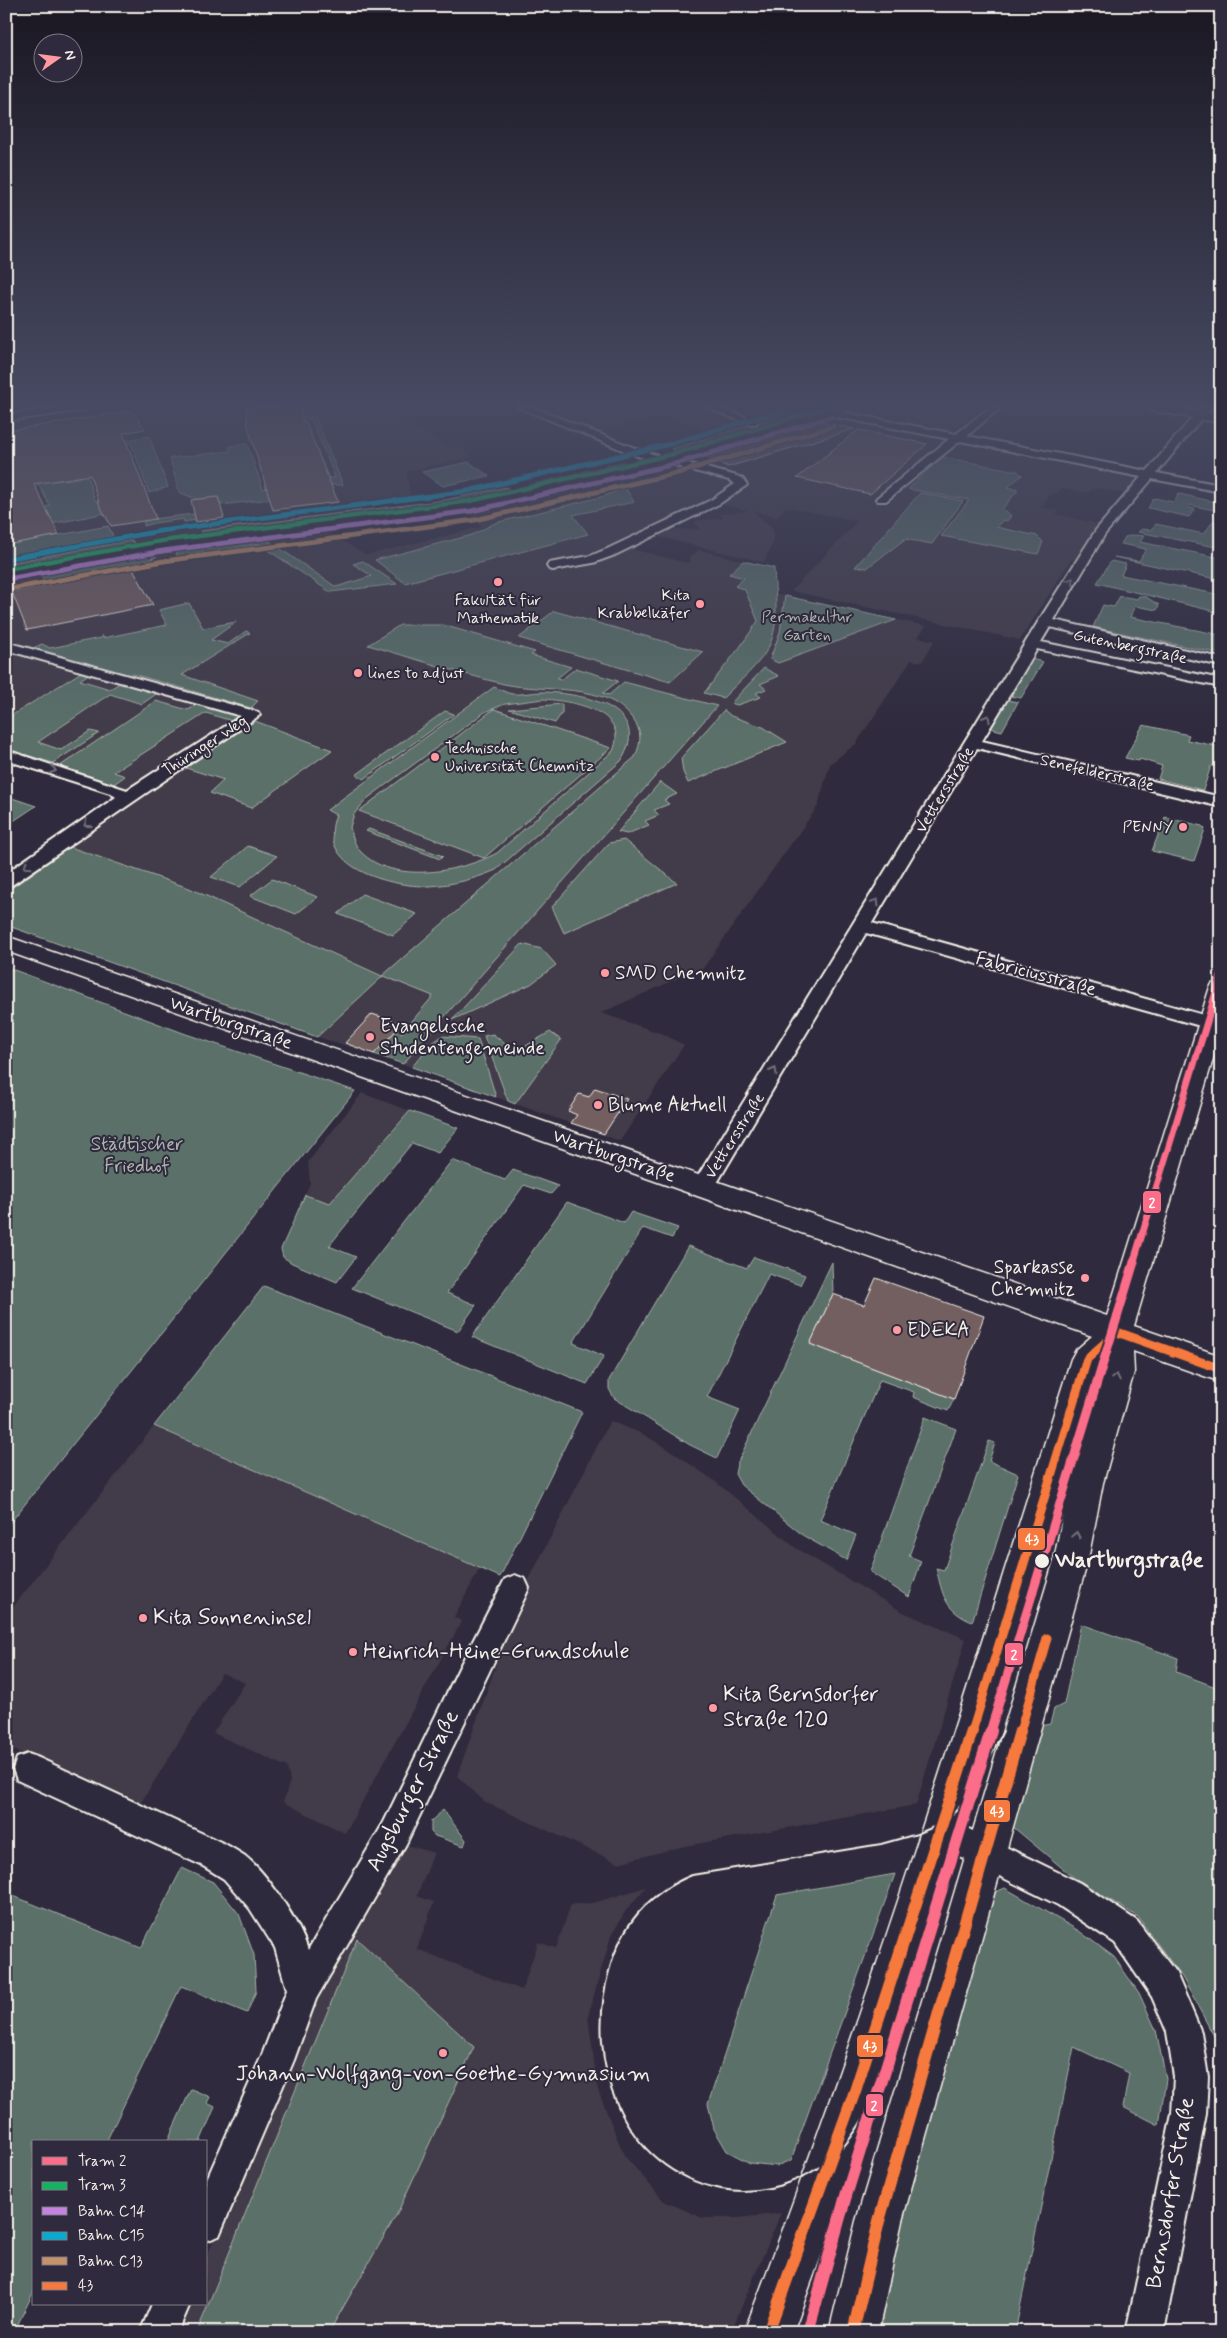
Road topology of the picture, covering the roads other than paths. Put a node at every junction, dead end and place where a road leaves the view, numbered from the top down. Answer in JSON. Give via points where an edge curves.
{"nodes":[{"id":1,"x":305,"y":516,"type":"edge"},
{"id":2,"x":397,"y":516,"type":"edge"},
{"id":3,"x":686,"y":516,"type":"edge"},
{"id":4,"x":1114,"y":516,"type":"edge"},
{"id":5,"x":6,"y":561,"type":"edge"},
{"id":6,"x":553,"y":566,"type":"dead end"},
{"id":7,"x":6,"y":574,"type":"edge"},
{"id":8,"x":1045,"y":622,"type":"junction"},
{"id":9,"x":1032,"y":644,"type":"junction"},
{"id":10,"x":6,"y":646,"type":"edge"},
{"id":11,"x":1221,"y":662,"type":"edge"},
{"id":12,"x":1221,"y":683,"type":"edge"},
{"id":13,"x":973,"y":743,"type":"junction"},
{"id":14,"x":6,"y":755,"type":"edge"},
{"id":15,"x":127,"y":797,"type":"junction"},
{"id":16,"x":1221,"y":802,"type":"edge"},
{"id":17,"x":6,"y":881,"type":"edge"},
{"id":18,"x":862,"y":926,"type":"junction"},
{"id":19,"x":6,"y":943,"type":"edge"},
{"id":20,"x":1221,"y":990,"type":"edge"},
{"id":21,"x":1211,"y":1022,"type":"junction"},
{"id":22,"x":703,"y":1187,"type":"junction"},
{"id":23,"x":1117,"y":1332,"type":"junction"},
{"id":24,"x":1221,"y":1369,"type":"edge"},
{"id":25,"x":515,"y":1588,"type":"dead end"},
{"id":26,"x":28,"y":1769,"type":"dead end"},
{"id":27,"x":942,"y":1831,"type":"junction"},
{"id":28,"x":986,"y":1852,"type":"junction"},
{"id":29,"x":303,"y":1990,"type":"junction"},
{"id":30,"x":208,"y":2218,"type":"edge"},
{"id":31,"x":170,"y":2306,"type":"edge"},
{"id":32,"x":159,"y":2332,"type":"edge"},
{"id":33,"x":768,"y":2332,"type":"edge"},
{"id":34,"x":853,"y":2332,"type":"edge"},
{"id":35,"x":1145,"y":2332,"type":"edge"}],
"edges":[{"from":1,"to":5,"type":"street","via":[[160,534]]},
{"from":2,"to":7,"type":"street","via":[[155,547]]},
{"from":3,"to":6,"type":"street","via":[[594,559]]},
{"from":8,"to":4,"type":"street","name":"Vettersstraße","one_way":true,"via":[[1100,533]]},
{"from":8,"to":9,"type":"street","name":"Vettersstraße"},
{"from":8,"to":11,"type":"street"},
{"from":9,"to":12,"type":"street","name":"Gutenbergstraße"},
{"from":13,"to":9,"type":"street","name":"Vettersstraße","one_way":true},
{"from":10,"to":15,"type":"street","name":"Thüringer Weg","via":[[253,716]]},
{"from":13,"to":16,"type":"street","name":"Senefelderstraße"},
{"from":18,"to":13,"type":"street","name":"Vettersstraße","one_way":true},
{"from":14,"to":15,"type":"street","one_way":true,"via":[[116,790]]},
{"from":15,"to":17,"type":"street","one_way":true},
{"from":18,"to":21,"type":"street","name":"Fabriciusstraße"},
{"from":22,"to":18,"type":"street","name":"Vettersstraße","one_way":true},
{"from":19,"to":22,"type":"street","name":"Wartburgstraße"},
{"from":20,"to":21,"type":"street"},
{"from":21,"to":23,"type":"street"},
{"from":22,"to":23,"type":"street","name":"Wartburgstraße"},
{"from":23,"to":24,"type":"street","name":"Wartburgstraße"},
{"from":23,"to":27,"type":"street","via":[[1087,1359]]},
{"from":28,"to":23,"type":"street","one_way":true,"via":[[1071,1560],[1086,1483],[1118,1372]]},
{"from":25,"to":29,"type":"street","name":"Augsburger Straße","via":[[395,1833]]},
{"from":26,"to":29,"type":"street","via":[[235,1868],[262,1898],[289,1941]]},
{"from":27,"to":28,"type":"street","name":"Bernsdorfer Straße"},
{"from":27,"to":33,"type":"street","via":[[825,2186]]},
{"from":28,"to":34,"type":"street","via":[[879,2221]]},
{"from":28,"to":35,"type":"street","name":"Bernsdorfer Straße","via":[[1069,1894],[1126,1932],[1164,1985],[1184,2032],[1191,2077],[1189,2114]]},
{"from":29,"to":30,"type":"street","name":"Augsburger Straße","via":[[277,2060]]},
{"from":31,"to":32,"type":"street"}]}
